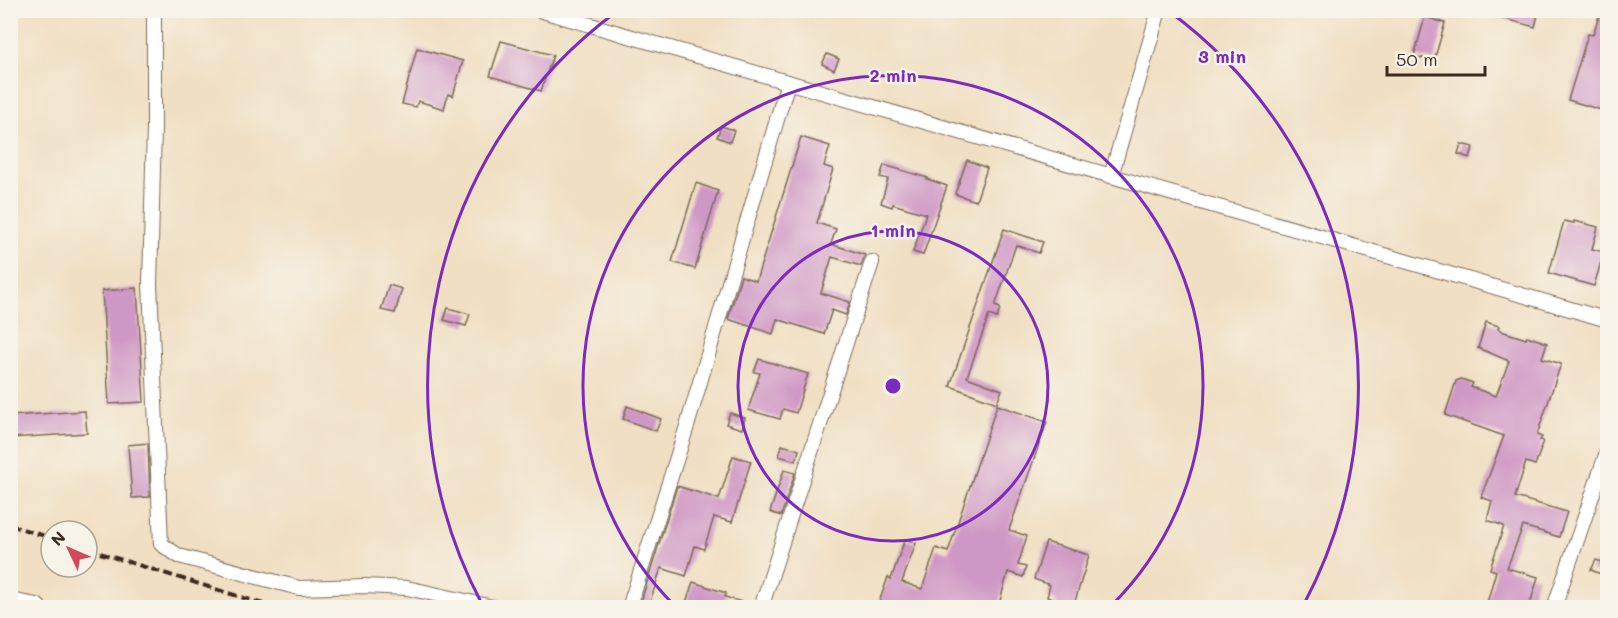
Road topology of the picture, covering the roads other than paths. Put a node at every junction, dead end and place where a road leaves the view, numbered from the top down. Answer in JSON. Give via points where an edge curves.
{"nodes":[{"id":1,"x":154,"y":10,"type":"edge"},
{"id":2,"x":539,"y":10,"type":"edge"},
{"id":3,"x":1160,"y":10,"type":"edge"},
{"id":4,"x":788,"y":82,"type":"junction"},
{"id":5,"x":1111,"y":176,"type":"junction"},
{"id":6,"x":873,"y":262,"type":"dead end"},
{"id":7,"x":1608,"y":320,"type":"edge"},
{"id":8,"x":1608,"y":449,"type":"edge"},
{"id":9,"x":10,"y":603,"type":"edge"},
{"id":10,"x":36,"y":608,"type":"edge"},
{"id":11,"x":497,"y":608,"type":"edge"},
{"id":12,"x":629,"y":608,"type":"edge"},
{"id":13,"x":761,"y":608,"type":"edge"},
{"id":14,"x":1554,"y":608,"type":"edge"}],
"edges":[{"from":1,"to":11,"type":"street","via":[[150,284],[161,544],[179,556],[299,588],[407,588]]},
{"from":2,"to":4,"type":"street"},
{"from":3,"to":5,"type":"street"},
{"from":4,"to":5,"type":"street"},
{"from":4,"to":12,"type":"street"},
{"from":5,"to":7,"type":"street"},
{"from":6,"to":13,"type":"street"},
{"from":8,"to":14,"type":"street"},
{"from":9,"to":10,"type":"main road"}]}
